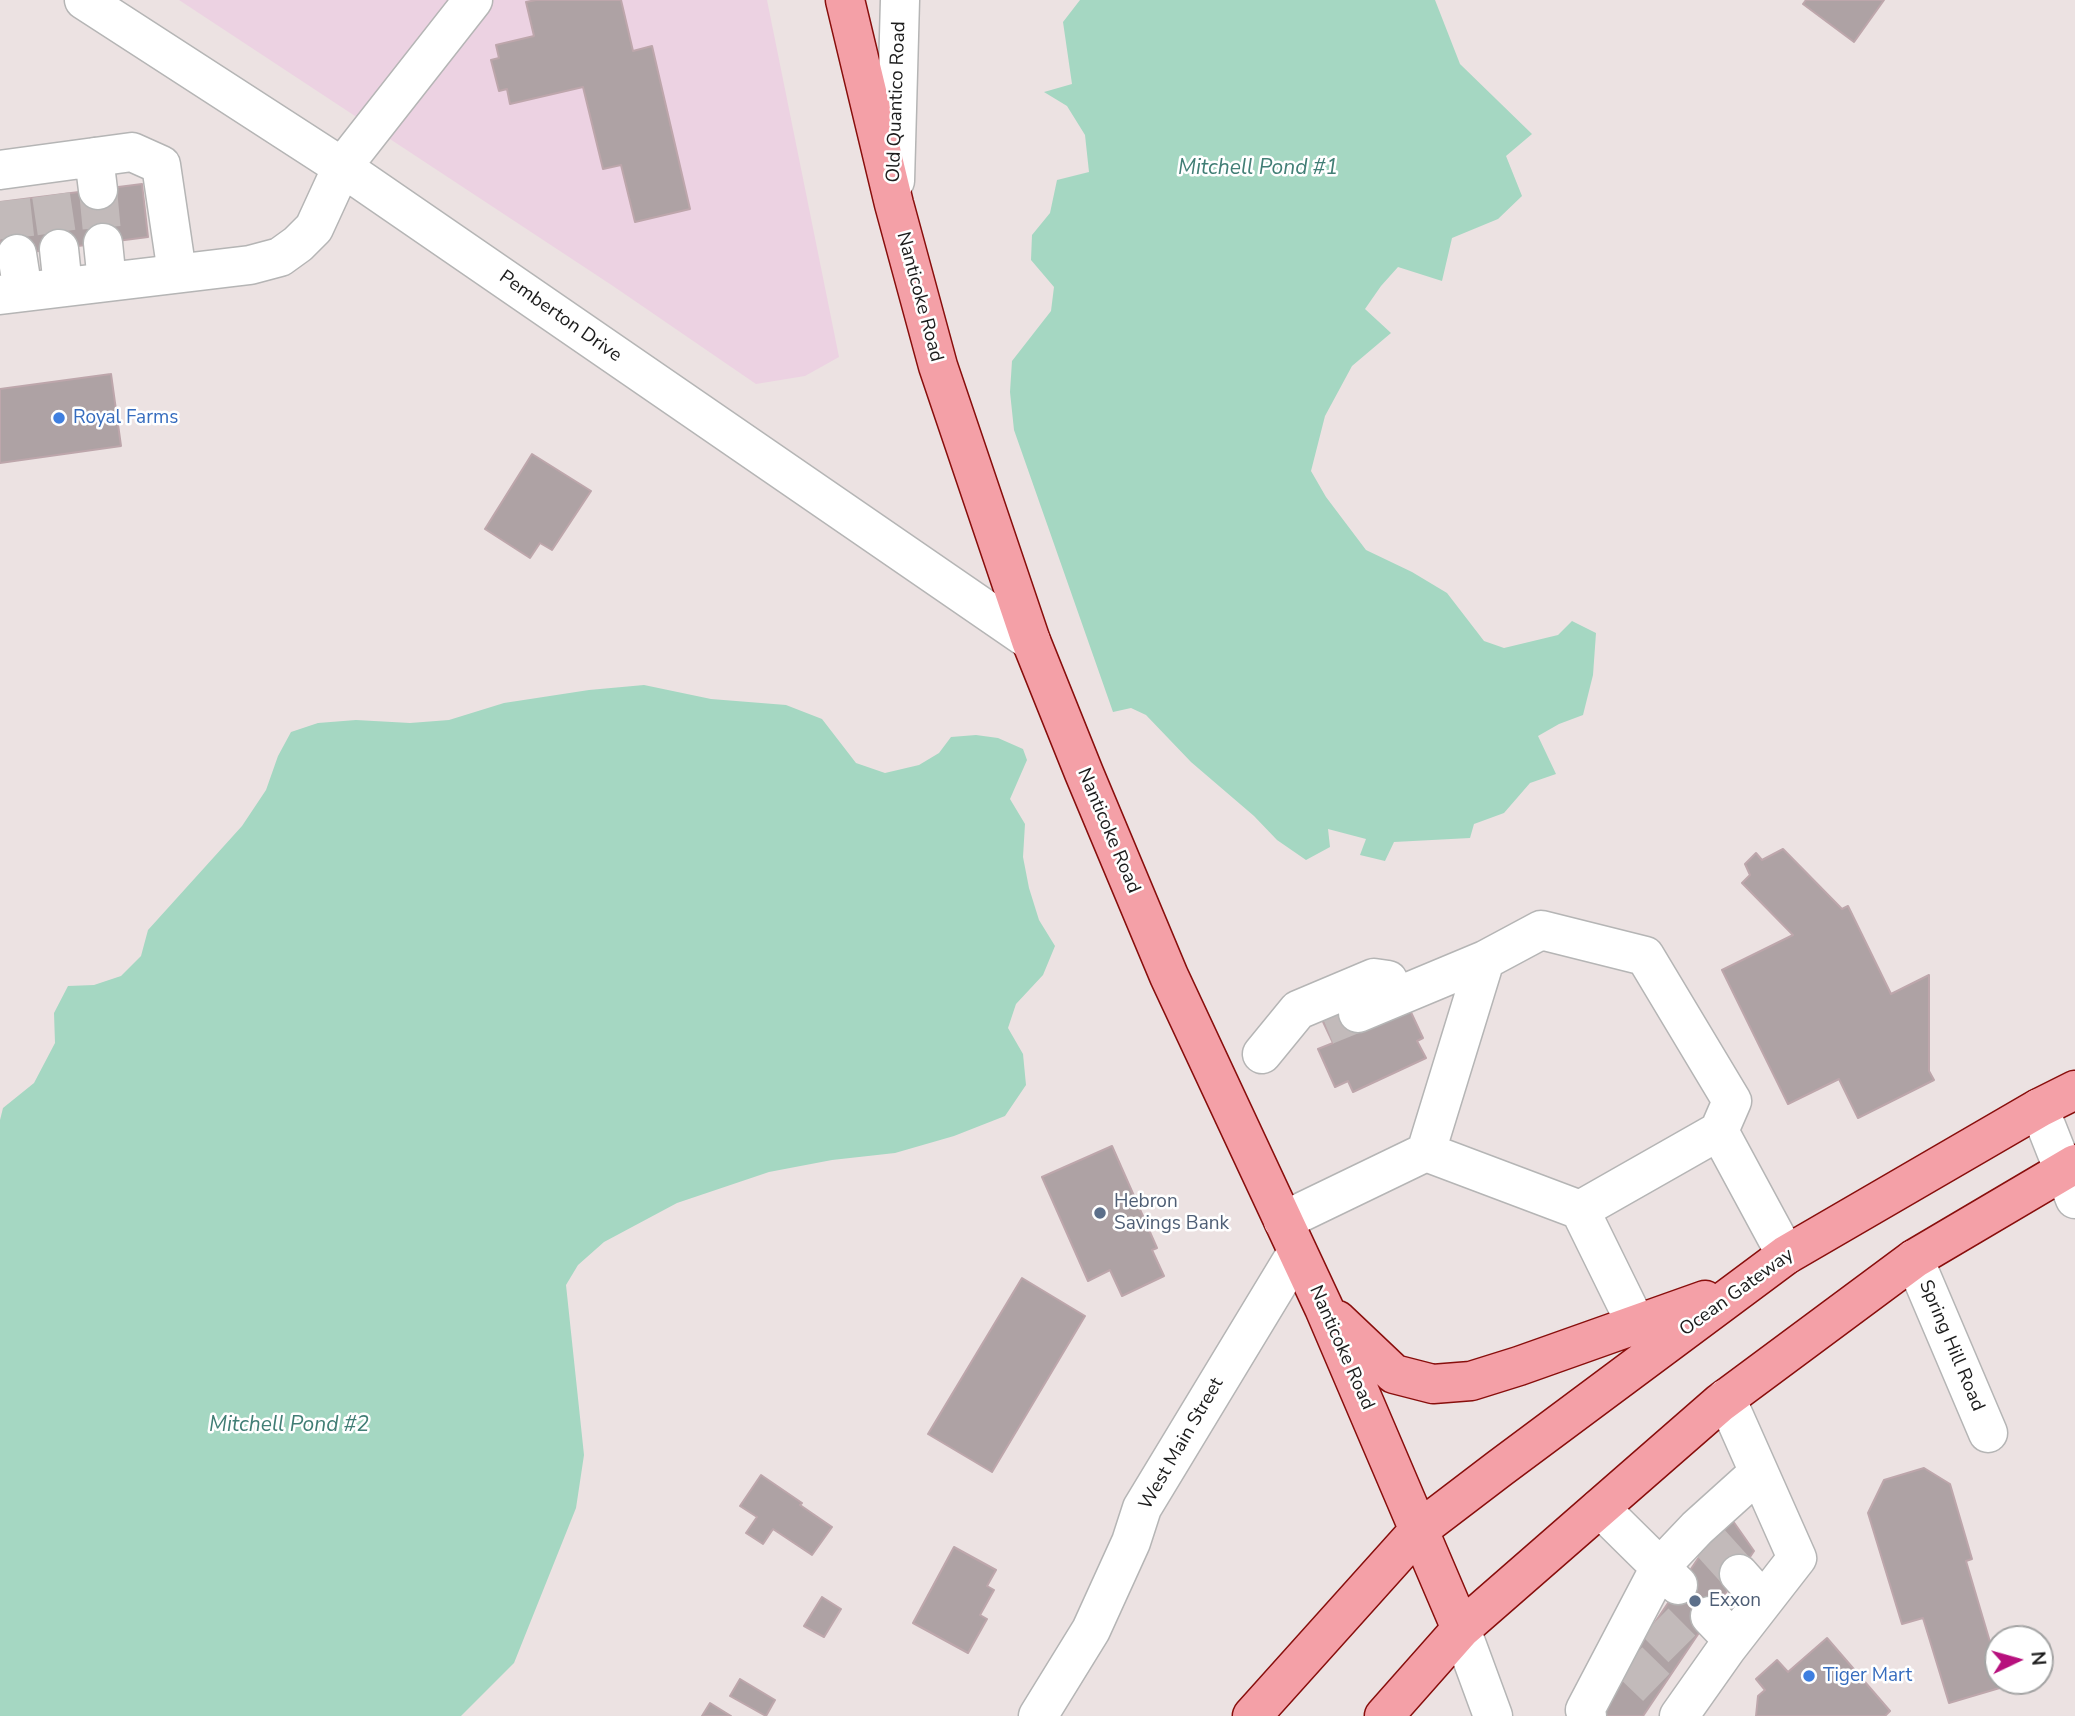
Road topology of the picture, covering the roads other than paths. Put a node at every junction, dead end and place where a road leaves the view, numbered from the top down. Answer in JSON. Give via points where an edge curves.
{"nodes":[{"id":1,"x":84,"y":0,"type":"edge"},
{"id":2,"x":473,"y":0,"type":"edge"},
{"id":3,"x":900,"y":0,"type":"edge"},
{"id":4,"x":844,"y":11,"type":"edge"},
{"id":5,"x":342,"y":167,"type":"junction"},
{"id":6,"x":6,"y":180,"type":"edge"},
{"id":7,"x":894,"y":204,"type":"junction"},
{"id":8,"x":103,"y":243,"type":"tunnel mouth"},
{"id":9,"x":59,"y":248,"type":"tunnel mouth"},
{"id":10,"x":17,"y":254,"type":"tunnel mouth"},
{"id":11,"x":177,"y":273,"type":"junction"},
{"id":12,"x":107,"y":282,"type":"junction"},
{"id":13,"x":63,"y":287,"type":"junction"},
{"id":14,"x":11,"y":294,"type":"edge"},
{"id":15,"x":1031,"y":641,"type":"junction"},
{"id":16,"x":1485,"y":960,"type":"junction"},
{"id":17,"x":1429,"y":984,"type":"junction"},
{"id":18,"x":1262,"y":1054,"type":"junction"},
{"id":19,"x":1214,"y":1074,"type":"junction"},
{"id":20,"x":2075,"y":1090,"type":"edge"},
{"id":21,"x":2039,"y":1108,"type":"junction"},
{"id":22,"x":1719,"y":1131,"type":"junction"},
{"id":23,"x":1426,"y":1152,"type":"junction"},
{"id":24,"x":2072,"y":1177,"type":"edge"},
{"id":25,"x":1580,"y":1210,"type":"junction"},
{"id":26,"x":1290,"y":1236,"type":"junction"},
{"id":27,"x":1786,"y":1255,"type":"junction"},
{"id":28,"x":1914,"y":1259,"type":"junction"},
{"id":29,"x":1750,"y":1283,"type":"junction"},
{"id":30,"x":1324,"y":1308,"type":"junction"},
{"id":31,"x":1637,"y":1326,"type":"junction"},
{"id":32,"x":1727,"y":1398,"type":"junction"},
{"id":33,"x":1988,"y":1433,"type":"dead end"},
{"id":34,"x":1759,"y":1473,"type":"junction"},
{"id":35,"x":1600,"y":1508,"type":"junction"},
{"id":36,"x":1420,"y":1529,"type":"junction"},
{"id":37,"x":1670,"y":1577,"type":"junction"},
{"id":38,"x":1461,"y":1629,"type":"junction"},
{"id":39,"x":1673,"y":1707,"type":"edge"},
{"id":40,"x":1038,"y":1716,"type":"edge"},
{"id":41,"x":1252,"y":1716,"type":"edge"},
{"id":42,"x":1384,"y":1716,"type":"edge"},
{"id":43,"x":1493,"y":1716,"type":"edge"},
{"id":44,"x":1587,"y":1716,"type":"edge"}],
"edges":[{"from":1,"to":5,"type":"street","name":"Pemberton Drive"},
{"from":2,"to":5,"type":"street"},
{"from":3,"to":7,"type":"street","name":"Old Quantico Road"},
{"from":4,"to":7,"type":"main road","name":"Nanticoke Road"},
{"from":5,"to":11,"type":"street","via":[[314,228],[280,257]]},
{"from":5,"to":15,"type":"street","name":"Pemberton Drive"},
{"from":6,"to":11,"type":"street","via":[[96,173],[132,152],[161,165]]},
{"from":7,"to":15,"type":"main road","name":"Nanticoke Road","via":[[938,366]]},
{"from":8,"to":12,"type":"street"},
{"from":9,"to":13,"type":"street"},
{"from":10,"to":14,"type":"street"},
{"from":11,"to":12,"type":"street"},
{"from":12,"to":13,"type":"street"},
{"from":13,"to":14,"type":"street"},
{"from":15,"to":19,"type":"main road","name":"Nanticoke Road"},
{"from":16,"to":17,"type":"street"},
{"from":16,"to":22,"type":"street","via":[[1541,930],[1646,956],[1732,1101]]},
{"from":16,"to":23,"type":"street"},
{"from":17,"to":18,"type":"street"},
{"from":17,"to":18,"type":"street","via":[[1374,978],[1298,1010]]},
{"from":18,"to":19,"type":"street"},
{"from":19,"to":26,"type":"main road","name":"Nanticoke Road"},
{"from":20,"to":21,"type":"main road","name":"Ocean Gateway"},
{"from":21,"to":24,"type":"street"},
{"from":21,"to":27,"type":"main road","name":"Ocean Gateway"},
{"from":22,"to":25,"type":"street"},
{"from":22,"to":27,"type":"street"},
{"from":23,"to":25,"type":"street"},
{"from":23,"to":26,"type":"street"},
{"from":24,"to":28,"type":"main road"},
{"from":25,"to":31,"type":"street"},
{"from":26,"to":30,"type":"main road","name":"Nanticoke Road"},
{"from":26,"to":40,"type":"street","name":"West Main Street","via":[[1142,1508],[1091,1630]]},
{"from":27,"to":29,"type":"main road","name":"Ocean Gateway"},
{"from":28,"to":32,"type":"main road"},
{"from":28,"to":33,"type":"street","name":"Spring Hill Road"},
{"from":29,"to":31,"type":"main road"},
{"from":29,"to":36,"type":"main road","name":"Ocean Gateway"},
{"from":30,"to":31,"type":"main road","via":[[1394,1374],[1433,1384],[1471,1381]]},
{"from":30,"to":36,"type":"main road","name":"Nanticoke Road"},
{"from":32,"to":34,"type":"street"},
{"from":32,"to":35,"type":"main road"},
{"from":34,"to":37,"type":"street"},
{"from":34,"to":39,"type":"street","via":[[1797,1558],[1751,1587],[1696,1664]]},
{"from":35,"to":37,"type":"street"},
{"from":35,"to":38,"type":"main road"},
{"from":36,"to":38,"type":"main road","name":"Nanticoke Road"},
{"from":36,"to":41,"type":"main road","name":"Ocean Gateway"},
{"from":37,"to":44,"type":"street","via":[[1585,1710]]},
{"from":38,"to":42,"type":"main road"},
{"from":38,"to":43,"type":"street"}]}
